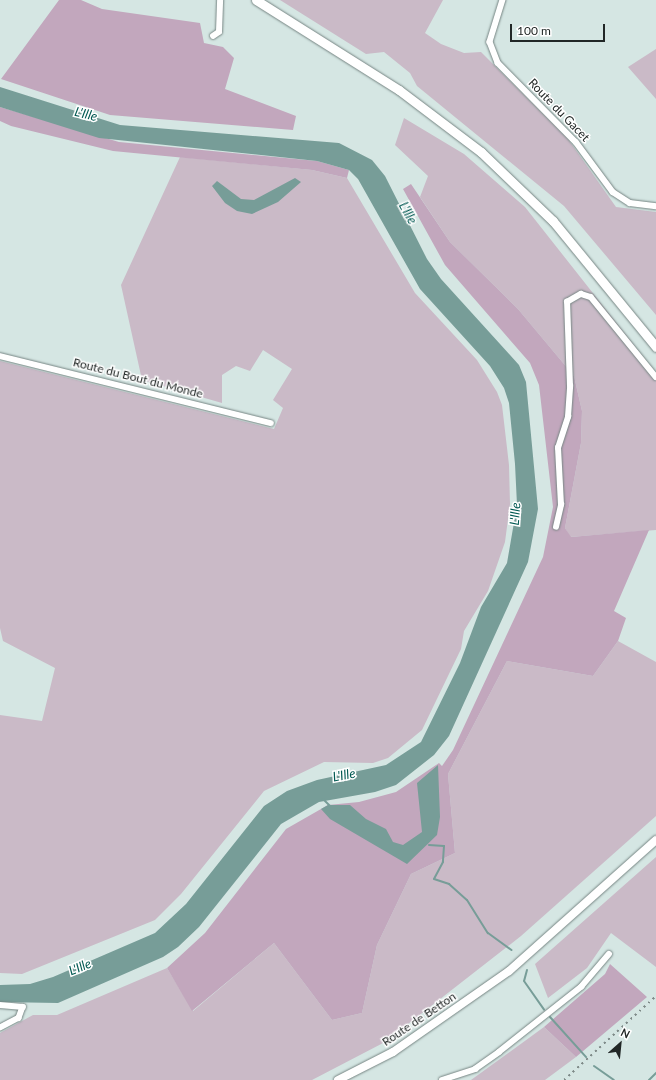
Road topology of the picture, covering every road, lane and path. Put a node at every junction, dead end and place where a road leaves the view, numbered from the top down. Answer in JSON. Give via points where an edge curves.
{"nodes":[{"id":1,"x":220,"y":0,"type":"edge"},
{"id":2,"x":256,"y":0,"type":"edge"},
{"id":3,"x":503,"y":0,"type":"edge"},
{"id":4,"x":213,"y":36,"type":"dead end"},
{"id":5,"x":656,"y":206,"type":"edge"},
{"id":6,"x":656,"y":347,"type":"edge"},
{"id":7,"x":0,"y":356,"type":"edge"},
{"id":8,"x":656,"y":376,"type":"edge"},
{"id":9,"x":271,"y":423,"type":"dead end"},
{"id":10,"x":556,"y":527,"type":"dead end"},
{"id":11,"x":656,"y":840,"type":"edge"},
{"id":12,"x":609,"y":954,"type":"dead end"},
{"id":13,"x":0,"y":1005,"type":"edge"},
{"id":14,"x":0,"y":1028,"type":"edge"},
{"id":15,"x":349,"y":1077,"type":"edge"},
{"id":16,"x":338,"y":1080,"type":"edge"},
{"id":17,"x":442,"y":1080,"type":"edge"}],
"edges":[{"from":1,"to":4,"type":"street","via":[[219,32]]},
{"from":2,"to":6,"type":"main road","via":[[399,90],[481,152],[553,221]]},
{"from":3,"to":5,"type":"street","name":"Route du Gacet","via":[[490,42],[498,63],[576,142],[613,192],[630,203]]},
{"from":7,"to":9,"type":"street","name":"Route du Bout du Monde"},
{"from":8,"to":10,"type":"street","via":[[590,297],[581,294],[567,302],[570,386],[568,417],[558,448],[561,505]]},
{"from":11,"to":15,"type":"main road","name":"Route de Betton","via":[[509,971],[393,1052]]},
{"from":12,"to":17,"type":"street","via":[[581,987],[499,1052],[475,1069]]},
{"from":13,"to":14,"type":"street","via":[[23,1008],[19,1018]]},
{"from":15,"to":16,"type":"main road","name":"Route de Betton"}]}
